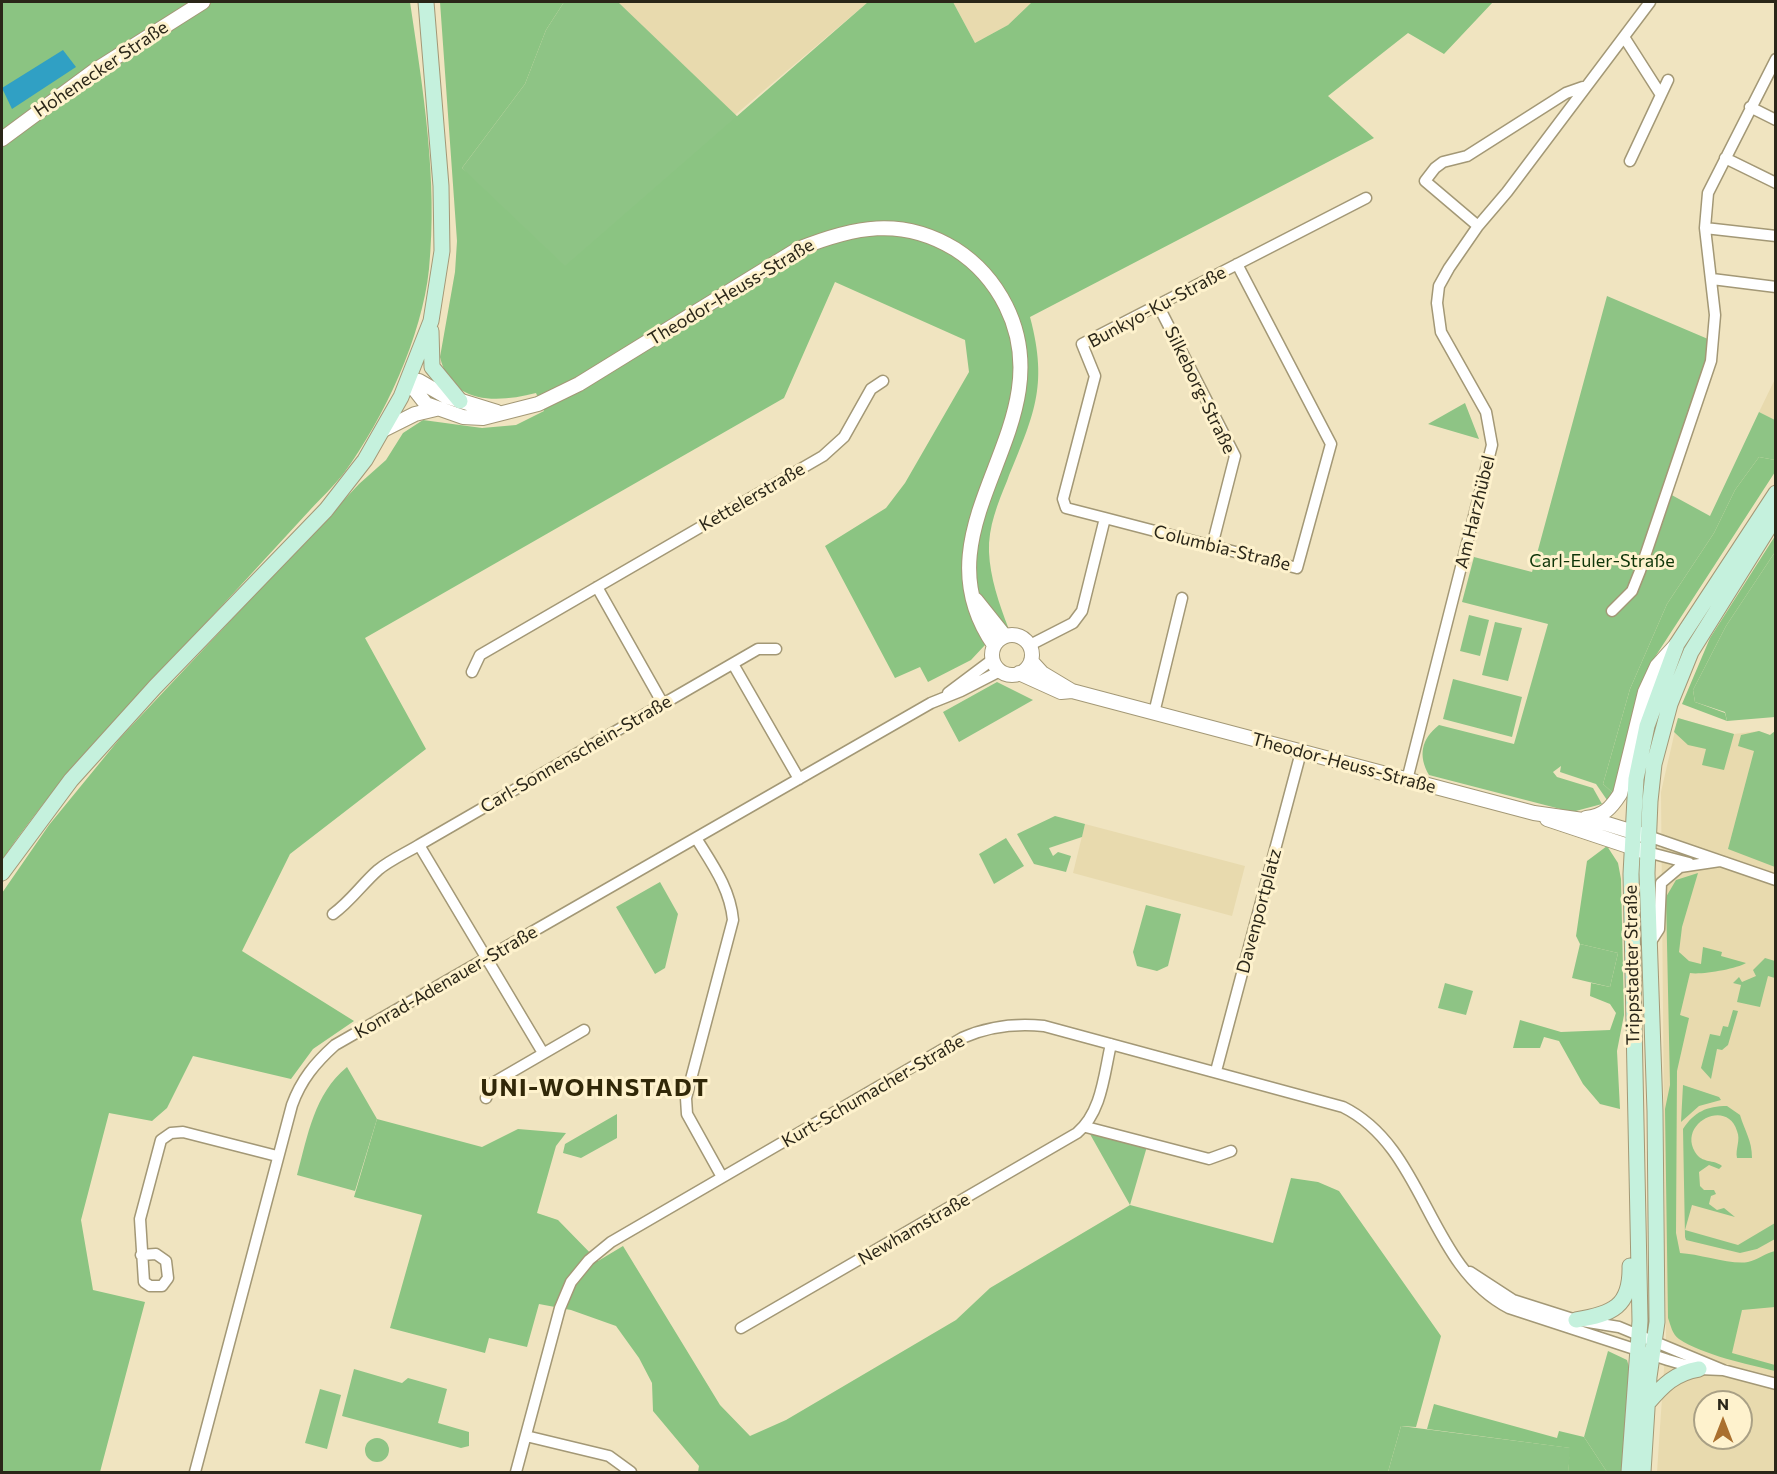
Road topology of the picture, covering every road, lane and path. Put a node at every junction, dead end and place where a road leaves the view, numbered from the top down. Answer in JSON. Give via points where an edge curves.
{"nodes":[{"id":1,"x":203,"y":2,"type":"edge"},
{"id":2,"x":426,"y":2,"type":"edge"},
{"id":3,"x":1650,"y":2,"type":"edge"},
{"id":4,"x":1624,"y":37,"type":"junction"},
{"id":5,"x":1776,"y":59,"type":"edge"},
{"id":6,"x":1668,"y":81,"type":"dead end"},
{"id":7,"x":1584,"y":87,"type":"junction"},
{"id":8,"x":1661,"y":94,"type":"junction"},
{"id":9,"x":1750,"y":107,"type":"junction"},
{"id":10,"x":1776,"y":120,"type":"edge"},
{"id":11,"x":3,"y":135,"type":"edge"},
{"id":12,"x":1725,"y":158,"type":"junction"},
{"id":13,"x":1630,"y":161,"type":"dead end"},
{"id":14,"x":1776,"y":183,"type":"edge"},
{"id":15,"x":1366,"y":198,"type":"dead end"},
{"id":16,"x":1478,"y":226,"type":"junction"},
{"id":17,"x":1705,"y":228,"type":"junction"},
{"id":18,"x":1776,"y":236,"type":"edge"},
{"id":19,"x":1237,"y":264,"type":"junction"},
{"id":20,"x":1712,"y":279,"type":"junction"},
{"id":21,"x":1776,"y":287,"type":"edge"},
{"id":22,"x":1158,"y":305,"type":"junction"},
{"id":23,"x":431,"y":321,"type":"junction"},
{"id":24,"x":408,"y":381,"type":"junction"},
{"id":25,"x":883,"y":381,"type":"dead end"},
{"id":26,"x":460,"y":402,"type":"junction"},
{"id":27,"x":436,"y":409,"type":"junction"},
{"id":28,"x":499,"y":412,"type":"junction"},
{"id":29,"x":383,"y":430,"type":"junction"},
{"id":30,"x":1776,"y":493,"type":"edge"},
{"id":31,"x":1776,"y":516,"type":"edge"},
{"id":32,"x":1105,"y":518,"type":"junction"},
{"id":33,"x":1212,"y":546,"type":"junction"},
{"id":34,"x":597,"y":587,"type":"junction"},
{"id":35,"x":973,"y":595,"type":"junction"},
{"id":36,"x":1182,"y":598,"type":"dead end"},
{"id":37,"x":1612,"y":611,"type":"dead end"},
{"id":38,"x":1004,"y":635,"type":"junction"},
{"id":39,"x":1677,"y":644,"type":"junction"},
{"id":40,"x":993,"y":645,"type":"junction"},
{"id":41,"x":1030,"y":645,"type":"junction"},
{"id":42,"x":777,"y":649,"type":"dead end"},
{"id":43,"x":1031,"y":661,"type":"junction"},
{"id":44,"x":733,"y":664,"type":"junction"},
{"id":45,"x":996,"y":666,"type":"junction"},
{"id":46,"x":472,"y":672,"type":"dead end"},
{"id":47,"x":1019,"y":673,"type":"junction"},
{"id":48,"x":1072,"y":691,"type":"junction"},
{"id":49,"x":663,"y":704,"type":"junction"},
{"id":50,"x":1154,"y":713,"type":"junction"},
{"id":51,"x":1301,"y":752,"type":"junction"},
{"id":52,"x":799,"y":779,"type":"junction"},
{"id":53,"x":1407,"y":780,"type":"junction"},
{"id":54,"x":1534,"y":813,"type":"junction"},
{"id":55,"x":1579,"y":819,"type":"junction"},
{"id":56,"x":1648,"y":837,"type":"junction"},
{"id":57,"x":696,"y":838,"type":"junction"},
{"id":58,"x":1631,"y":838,"type":"junction"},
{"id":59,"x":419,"y":845,"type":"junction"},
{"id":60,"x":1647,"y":852,"type":"junction"},
{"id":61,"x":1720,"y":861,"type":"junction"},
{"id":62,"x":1695,"y":865,"type":"junction"},
{"id":63,"x":2,"y":873,"type":"edge"},
{"id":64,"x":1776,"y":880,"type":"edge"},
{"id":65,"x":333,"y":914,"type":"dead end"},
{"id":66,"x":1650,"y":943,"type":"junction"},
{"id":67,"x":487,"y":958,"type":"junction"},
{"id":68,"x":584,"y":1030,"type":"dead end"},
{"id":69,"x":1111,"y":1044,"type":"junction"},
{"id":70,"x":543,"y":1053,"type":"junction"},
{"id":71,"x":1216,"y":1071,"type":"junction"},
{"id":72,"x":486,"y":1098,"type":"dead end"},
{"id":73,"x":1086,"y":1126,"type":"junction"},
{"id":74,"x":1230,"y":1151,"type":"dead end"},
{"id":75,"x":277,"y":1156,"type":"junction"},
{"id":76,"x":722,"y":1177,"type":"junction"},
{"id":77,"x":1639,"y":1233,"type":"junction"},
{"id":78,"x":141,"y":1255,"type":"dead end"},
{"id":79,"x":1463,"y":1266,"type":"junction"},
{"id":80,"x":1576,"y":1320,"type":"junction"},
{"id":81,"x":741,"y":1328,"type":"dead end"},
{"id":82,"x":1638,"y":1342,"type":"junction"},
{"id":83,"x":1654,"y":1348,"type":"junction"},
{"id":84,"x":1699,"y":1369,"type":"junction"},
{"id":85,"x":1723,"y":1370,"type":"junction"},
{"id":86,"x":1776,"y":1384,"type":"edge"},
{"id":87,"x":1647,"y":1404,"type":"junction"},
{"id":88,"x":526,"y":1436,"type":"junction"},
{"id":89,"x":194,"y":1470,"type":"edge"},
{"id":90,"x":516,"y":1473,"type":"edge"},
{"id":91,"x":631,"y":1473,"type":"edge"},
{"id":92,"x":1629,"y":1473,"type":"edge"},
{"id":93,"x":1643,"y":1473,"type":"edge"}],
"edges":[{"from":1,"to":11,"type":"street","name":"Hohenecker Straße","via":[[131,45]]},
{"from":2,"to":23,"type":"main road","via":[[442,216],[440,274]]},
{"from":3,"to":4,"type":"street","name":"Am Harzhübel"},
{"from":4,"to":7,"type":"street","name":"Am Harzhübel"},
{"from":4,"to":8,"type":"street"},
{"from":5,"to":9,"type":"street"},
{"from":6,"to":8,"type":"street"},
{"from":7,"to":16,"type":"street","name":"Am Harzhübel"},
{"from":7,"to":16,"type":"street","name":"Am Harzhübel","via":[[1566,93],[1467,156],[1443,162],[1425,181]]},
{"from":8,"to":13,"type":"street"},
{"from":9,"to":10,"type":"street"},
{"from":9,"to":12,"type":"street"},
{"from":12,"to":14,"type":"street"},
{"from":12,"to":17,"type":"street","via":[[1708,193]]},
{"from":15,"to":19,"type":"street","name":"Bunkyo-Ku-Straße"},
{"from":16,"to":53,"type":"street","name":"Am Harzhübel","via":[[1439,286],[1437,318],[1486,412],[1491,453]]},
{"from":17,"to":18,"type":"street"},
{"from":17,"to":20,"type":"street"},
{"from":19,"to":22,"type":"street","name":"Bunkyo-Ku-Straße"},
{"from":19,"to":33,"type":"street","name":"Columbia-Straße","via":[[1331,444],[1297,568]]},
{"from":20,"to":21,"type":"street"},
{"from":20,"to":37,"type":"street","via":[[1712,361],[1640,571],[1632,591]]},
{"from":22,"to":32,"type":"street","name":"Bunkyo-Ku-Straße","via":[[1082,344],[1095,376],[1063,499],[1066,508]]},
{"from":22,"to":33,"type":"street","name":"Silkeborg-Straße","via":[[1235,456]]},
{"from":23,"to":24,"type":"main road"},
{"from":23,"to":26,"type":"main road","via":[[432,367]]},
{"from":24,"to":26,"type":"street","name":"Theodor-Heuss-Straße","via":[[427,384]]},
{"from":24,"to":27,"type":"street","name":"Theodor-Heuss-Straße","via":[[426,404]]},
{"from":24,"to":29,"type":"main road"},
{"from":25,"to":34,"type":"street","name":"Kettelerstraße","via":[[871,389],[844,437],[824,456]]},
{"from":26,"to":28,"type":"street","name":"Theodor-Heuss-Straße"},
{"from":27,"to":28,"type":"street","name":"Theodor-Heuss-Straße","via":[[483,418]]},
{"from":27,"to":29,"type":"street"},
{"from":28,"to":35,"type":"street","name":"Theodor-Heuss-Straße","via":[[537,404],[579,384],[798,249],[837,233],[885,227],[941,241],[972,261],[988,278],[1011,317],[1019,345],[1019,399],[973,528],[968,553]]},
{"from":29,"to":63,"type":"main road","via":[[326,510],[78,771]]},
{"from":30,"to":39,"type":"main road","name":"Trippstadter Straße"},
{"from":31,"to":56,"type":"main road","name":"Trippstadter Straße","via":[[1709,620],[1678,682],[1654,764]]},
{"from":32,"to":33,"type":"street","name":"Columbia-Straße"},
{"from":32,"to":41,"type":"street","via":[[1082,611],[1073,623]]},
{"from":34,"to":46,"type":"street","name":"Kettelerstraße","via":[[480,655]]},
{"from":34,"to":49,"type":"street"},
{"from":35,"to":38,"type":"street"},
{"from":35,"to":40,"type":"street","name":"Theodor-Heuss-Straße","via":[[979,624]]},
{"from":36,"to":50,"type":"street"},
{"from":38,"to":40,"type":"street"},
{"from":38,"to":41,"type":"street","via":[[1014,634]]},
{"from":39,"to":55,"type":"street","via":[[1657,666],[1645,692],[1620,794],[1602,814]]},
{"from":39,"to":58,"type":"main road","name":"Trippstadter Straße","via":[[1647,726],[1636,779]]},
{"from":40,"to":45,"type":"street"},
{"from":41,"to":43,"type":"street"},
{"from":42,"to":44,"type":"street","name":"Carl-Sonnenschein-Straße","via":[[758,649]]},
{"from":43,"to":47,"type":"street"},
{"from":43,"to":48,"type":"street","name":"Theodor-Heuss-Straße","via":[[1042,673]]},
{"from":44,"to":49,"type":"street","name":"Carl-Sonnenschein-Straße"},
{"from":44,"to":52,"type":"street"},
{"from":45,"to":47,"type":"street","name":"Theodor-Heuss-Straße","via":[[1013,675]]},
{"from":45,"to":52,"type":"street","name":"Konrad-Adenauer-Straße"},
{"from":47,"to":48,"type":"street","name":"Theodor-Heuss-Straße","via":[[1060,692]]},
{"from":48,"to":50,"type":"street","name":"Theodor-Heuss-Straße"},
{"from":49,"to":59,"type":"street","name":"Carl-Sonnenschein-Straße"},
{"from":50,"to":51,"type":"street","name":"Theodor-Heuss-Straße"},
{"from":51,"to":53,"type":"street","name":"Theodor-Heuss-Straße"},
{"from":51,"to":71,"type":"street","name":"Davenportplatz"},
{"from":52,"to":57,"type":"street","name":"Konrad-Adenauer-Straße"},
{"from":53,"to":54,"type":"street","name":"Theodor-Heuss-Straße"},
{"from":54,"to":55,"type":"street","name":"Theodor-Heuss-Straße"},
{"from":54,"to":58,"type":"street","name":"Theodor-Heuss-Straße","via":[[1565,827]]},
{"from":55,"to":58,"type":"street","name":"Theodor-Heuss-Straße"},
{"from":56,"to":58,"type":"street"},
{"from":56,"to":60,"type":"main road","name":"Trippstadter Straße"},
{"from":56,"to":61,"type":"street"},
{"from":57,"to":67,"type":"street","name":"Konrad-Adenauer-Straße"},
{"from":57,"to":76,"type":"street","via":[[725,886],[733,920],[688,1080],[686,1106]]},
{"from":58,"to":60,"type":"street"},
{"from":58,"to":77,"type":"main road","name":"Trippstadter Straße"},
{"from":59,"to":65,"type":"street","name":"Carl-Sonnenschein-Straße","via":[[380,868],[352,900]]},
{"from":59,"to":67,"type":"street"},
{"from":60,"to":62,"type":"street"},
{"from":60,"to":66,"type":"main road","name":"Trippstadter Straße"},
{"from":61,"to":62,"type":"street"},
{"from":61,"to":64,"type":"street"},
{"from":62,"to":66,"type":"street","via":[[1680,867],[1661,884],[1659,929]]},
{"from":66,"to":83,"type":"main road","name":"Trippstadter Straße","via":[[1655,1122]]},
{"from":67,"to":70,"type":"street"},
{"from":67,"to":75,"type":"street","name":"Konrad-Adenauer-Straße","via":[[335,1045],[320,1058],[298,1087]]},
{"from":68,"to":70,"type":"street"},
{"from":69,"to":71,"type":"street","name":"Kurt-Schumacher-Straße"},
{"from":69,"to":73,"type":"street","via":[[1096,1110]]},
{"from":69,"to":76,"type":"street","name":"Kurt-Schumacher-Straße","via":[[1026,1024],[993,1027],[972,1034]]},
{"from":70,"to":72,"type":"street","via":[[491,1083]]},
{"from":71,"to":79,"type":"street","name":"Kurt-Schumacher-Straße","via":[[1344,1107],[1372,1123],[1395,1152]]},
{"from":73,"to":74,"type":"street","via":[[1209,1159]]},
{"from":73,"to":81,"type":"street","name":"Newhamstraße","via":[[1036,1159]]},
{"from":75,"to":78,"type":"street","via":[[183,1132],[171,1133],[161,1140],[140,1219]]},
{"from":75,"to":89,"type":"street","name":"Konrad-Adenauer-Straße"},
{"from":76,"to":88,"type":"street","name":"Kurt-Schumacher-Straße","via":[[611,1242],[571,1282]]},
{"from":77,"to":80,"type":"main road","via":[[1630,1246],[1631,1274],[1623,1300],[1603,1315]]},
{"from":77,"to":82,"type":"main road","name":"Trippstadter Straße"},
{"from":79,"to":80,"type":"street","name":"Kurt-Schumacher-Straße","via":[[1513,1300]]},
{"from":79,"to":82,"type":"street","name":"Kurt-Schumacher-Straße","via":[[1478,1287],[1509,1308]]},
{"from":80,"to":82,"type":"street","name":"Kurt-Schumacher-Straße","via":[[1596,1322]]},
{"from":82,"to":83,"type":"street"},
{"from":82,"to":92,"type":"main road","name":"Trippstadter Straße"},
{"from":83,"to":84,"type":"street"},
{"from":83,"to":85,"type":"street"},
{"from":83,"to":87,"type":"main road","name":"Trippstadter Straße"},
{"from":84,"to":85,"type":"street"},
{"from":84,"to":87,"type":"main road","via":[[1671,1378]]},
{"from":85,"to":86,"type":"street"},
{"from":87,"to":93,"type":"main road","name":"Trippstadter Straße"},
{"from":88,"to":90,"type":"street","name":"Kurt-Schumacher-Straße"},
{"from":88,"to":91,"type":"street","via":[[609,1456]]}]}
